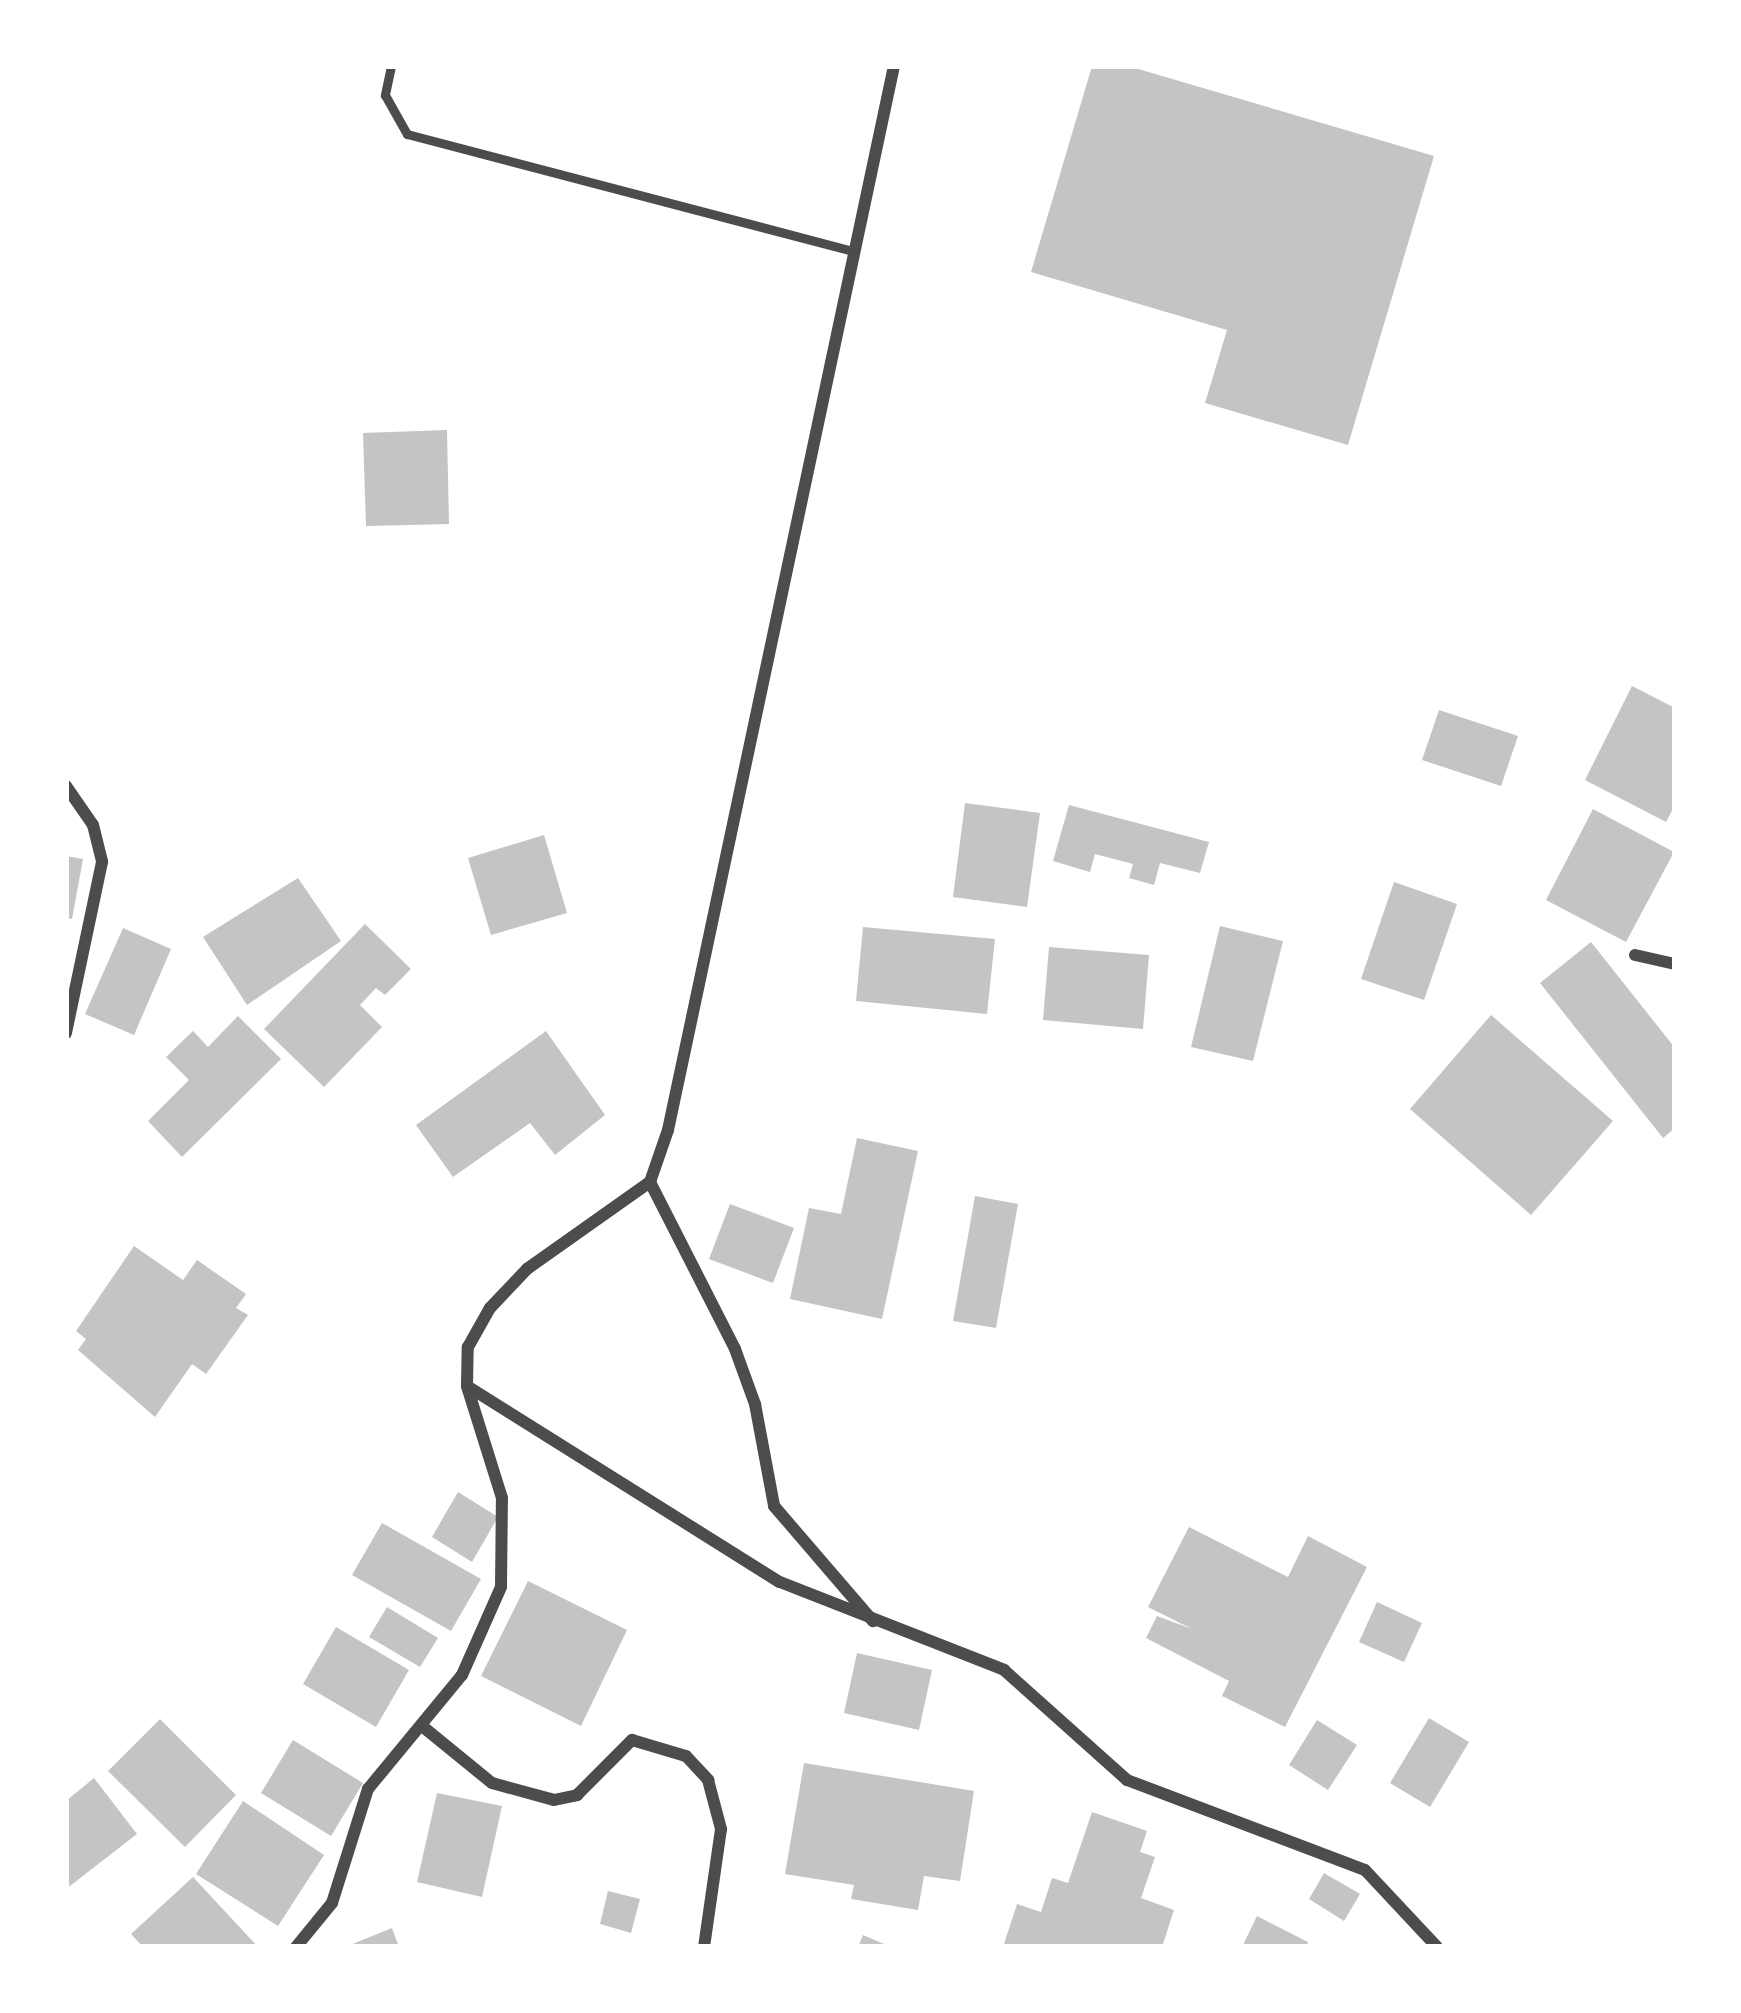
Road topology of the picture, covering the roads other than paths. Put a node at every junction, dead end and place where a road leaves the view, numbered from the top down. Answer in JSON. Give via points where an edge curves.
{"nodes":[{"id":1,"x":392,"y":66,"type":"edge"},
{"id":2,"x":894,"y":66,"type":"edge"},
{"id":3,"x":854,"y":251,"type":"junction"},
{"id":4,"x":66,"y":786,"type":"edge"},
{"id":5,"x":1635,"y":955,"type":"dead end"},
{"id":6,"x":1675,"y":964,"type":"edge"},
{"id":7,"x":66,"y":1033,"type":"edge"},
{"id":8,"x":650,"y":1182,"type":"junction"},
{"id":9,"x":467,"y":1386,"type":"junction"},
{"id":10,"x":878,"y":1627,"type":"junction"},
{"id":11,"x":422,"y":1726,"type":"junction"},
{"id":12,"x":296,"y":1947,"type":"edge"},
{"id":13,"x":704,"y":1947,"type":"edge"},
{"id":14,"x":1436,"y":1947,"type":"edge"}],
"edges":[{"from":1,"to":3,"type":"lane","via":[[385,95],[407,134]]},
{"from":2,"to":3,"type":"street"},
{"from":3,"to":8,"type":"street","via":[[668,1130]]},
{"from":4,"to":7,"type":"street","via":[[93,825],[102,862]]},
{"from":5,"to":6,"type":"street"},
{"from":8,"to":9,"type":"street","via":[[527,1268],[490,1308],[468,1347]]},
{"from":8,"to":10,"type":"street","via":[[735,1349],[755,1404],[773,1506]]},
{"from":9,"to":10,"type":"street","via":[[779,1582]]},
{"from":9,"to":11,"type":"street","via":[[502,1498],[506,1547],[484,1635]]},
{"from":10,"to":14,"type":"street","via":[[1004,1670],[1127,1780],[1365,1870]]},
{"from":11,"to":12,"type":"street","via":[[368,1789],[332,1903]]},
{"from":11,"to":13,"type":"street","via":[[492,1784],[554,1800],[577,1796],[632,1740],[686,1756],[708,1780],[721,1829]]}]}
